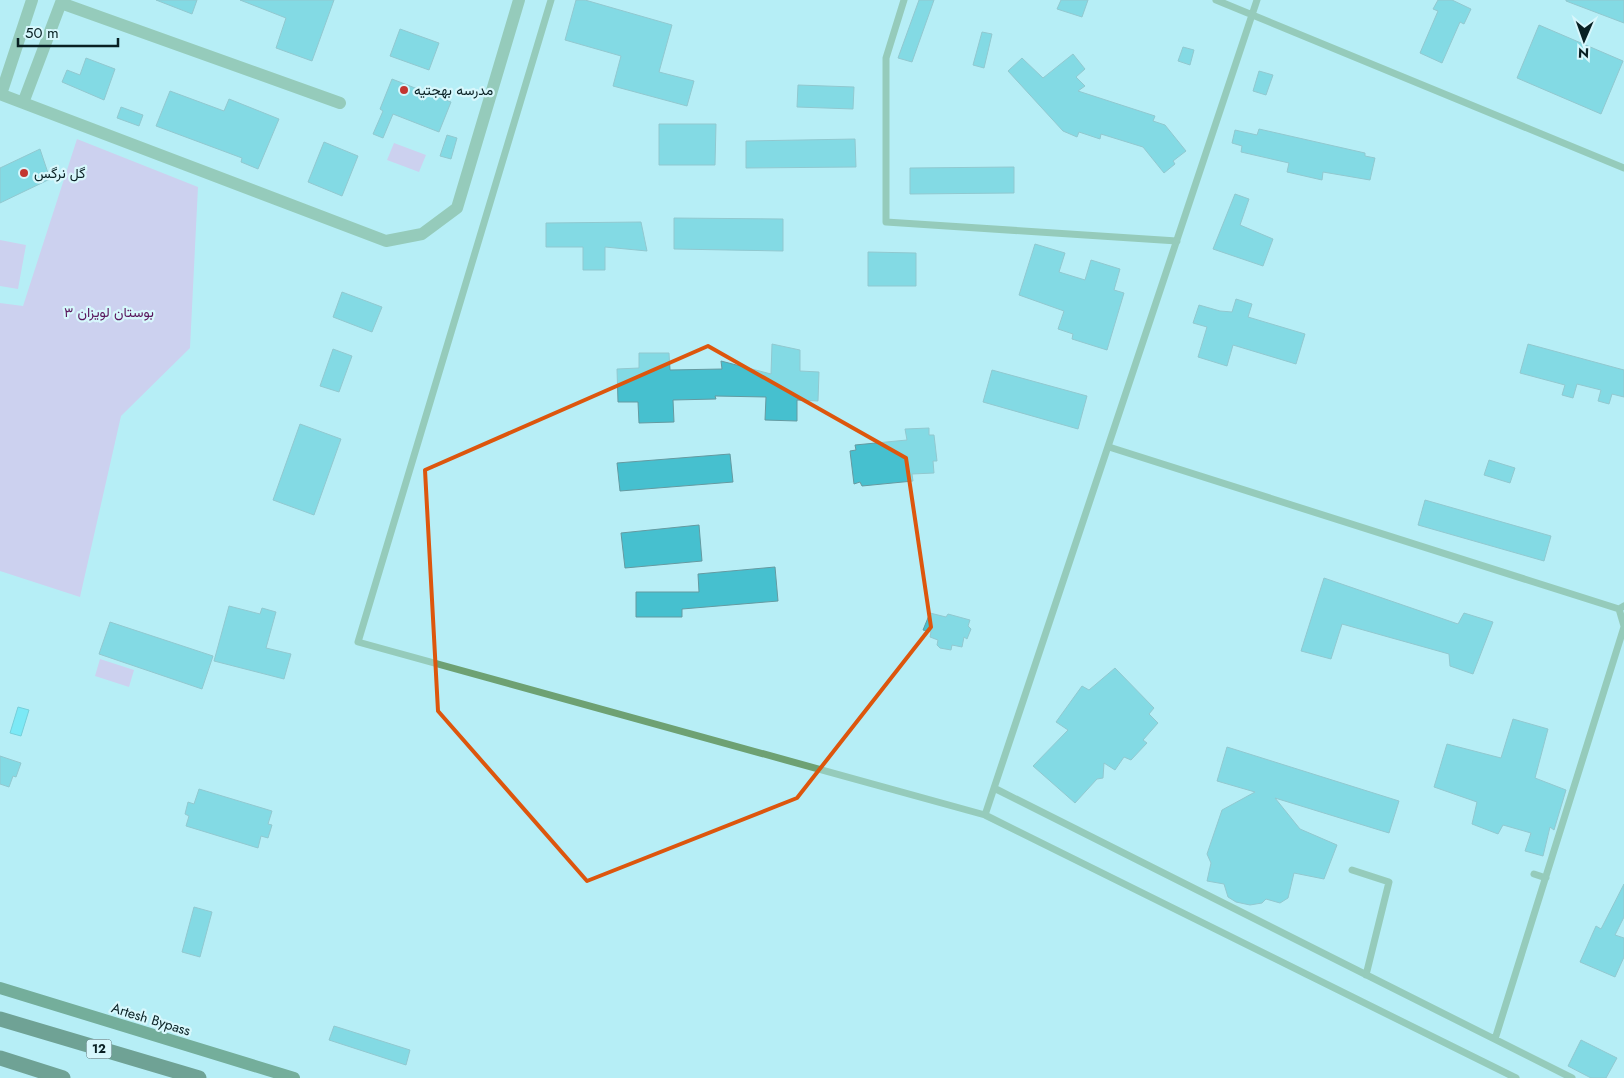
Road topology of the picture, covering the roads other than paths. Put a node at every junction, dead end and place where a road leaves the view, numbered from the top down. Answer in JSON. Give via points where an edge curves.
{"nodes":[{"id":1,"x":32,"y":0,"type":"edge"},
{"id":2,"x":519,"y":0,"type":"edge"},
{"id":3,"x":551,"y":0,"type":"edge"},
{"id":4,"x":904,"y":0,"type":"edge"},
{"id":5,"x":1216,"y":0,"type":"edge"},
{"id":6,"x":1257,"y":0,"type":"edge"},
{"id":7,"x":62,"y":2,"type":"edge"},
{"id":8,"x":1252,"y":15,"type":"junction"},
{"id":9,"x":0,"y":94,"type":"edge"},
{"id":10,"x":23,"y":103,"type":"junction"},
{"id":11,"x":340,"y":103,"type":"dead end"},
{"id":12,"x":1624,"y":168,"type":"edge"},
{"id":13,"x":1177,"y":241,"type":"junction"},
{"id":14,"x":1109,"y":447,"type":"junction"},
{"id":15,"x":1622,"y":607,"type":"edge"},
{"id":16,"x":1624,"y":627,"type":"edge"},
{"id":17,"x":994,"y":788,"type":"junction"},
{"id":18,"x":985,"y":814,"type":"junction"},
{"id":19,"x":1352,"y":870,"type":"dead end"},
{"id":20,"x":1534,"y":874,"type":"dead end"},
{"id":21,"x":1546,"y":878,"type":"junction"},
{"id":22,"x":1366,"y":975,"type":"junction"},
{"id":23,"x":0,"y":988,"type":"edge"},
{"id":24,"x":0,"y":1019,"type":"edge"},
{"id":25,"x":1495,"y":1040,"type":"junction"},
{"id":26,"x":0,"y":1058,"type":"edge"},
{"id":27,"x":63,"y":1078,"type":"edge"},
{"id":28,"x":199,"y":1078,"type":"edge"},
{"id":29,"x":294,"y":1078,"type":"edge"},
{"id":30,"x":1516,"y":1078,"type":"edge"},
{"id":31,"x":1572,"y":1078,"type":"edge"}],
"edges":[{"from":1,"to":9,"type":"street"},
{"from":2,"to":10,"type":"street","via":[[457,208],[422,234],[386,241]]},
{"from":3,"to":18,"type":"lane","via":[[358,642]]},
{"from":4,"to":13,"type":"lane","via":[[886,58],[886,222]]},
{"from":5,"to":8,"type":"lane"},
{"from":6,"to":8,"type":"lane"},
{"from":7,"to":10,"type":"street"},
{"from":7,"to":11,"type":"street"},
{"from":8,"to":12,"type":"lane"},
{"from":8,"to":13,"type":"lane"},
{"from":9,"to":10,"type":"street"},
{"from":13,"to":14,"type":"lane"},
{"from":14,"to":15,"type":"lane"},
{"from":14,"to":17,"type":"lane"},
{"from":15,"to":16,"type":"lane"},
{"from":16,"to":21,"type":"lane"},
{"from":17,"to":18,"type":"lane"},
{"from":17,"to":22,"type":"lane"},
{"from":18,"to":30,"type":"lane"},
{"from":19,"to":22,"type":"lane","via":[[1389,882]]},
{"from":20,"to":21,"type":"lane"},
{"from":21,"to":25,"type":"lane"},
{"from":22,"to":25,"type":"lane"},
{"from":23,"to":29,"type":"main road","name":"Artesh Bypass"},
{"from":24,"to":28,"type":"highway","number":"12"},
{"from":25,"to":31,"type":"lane"},
{"from":26,"to":27,"type":"highway"}]}
